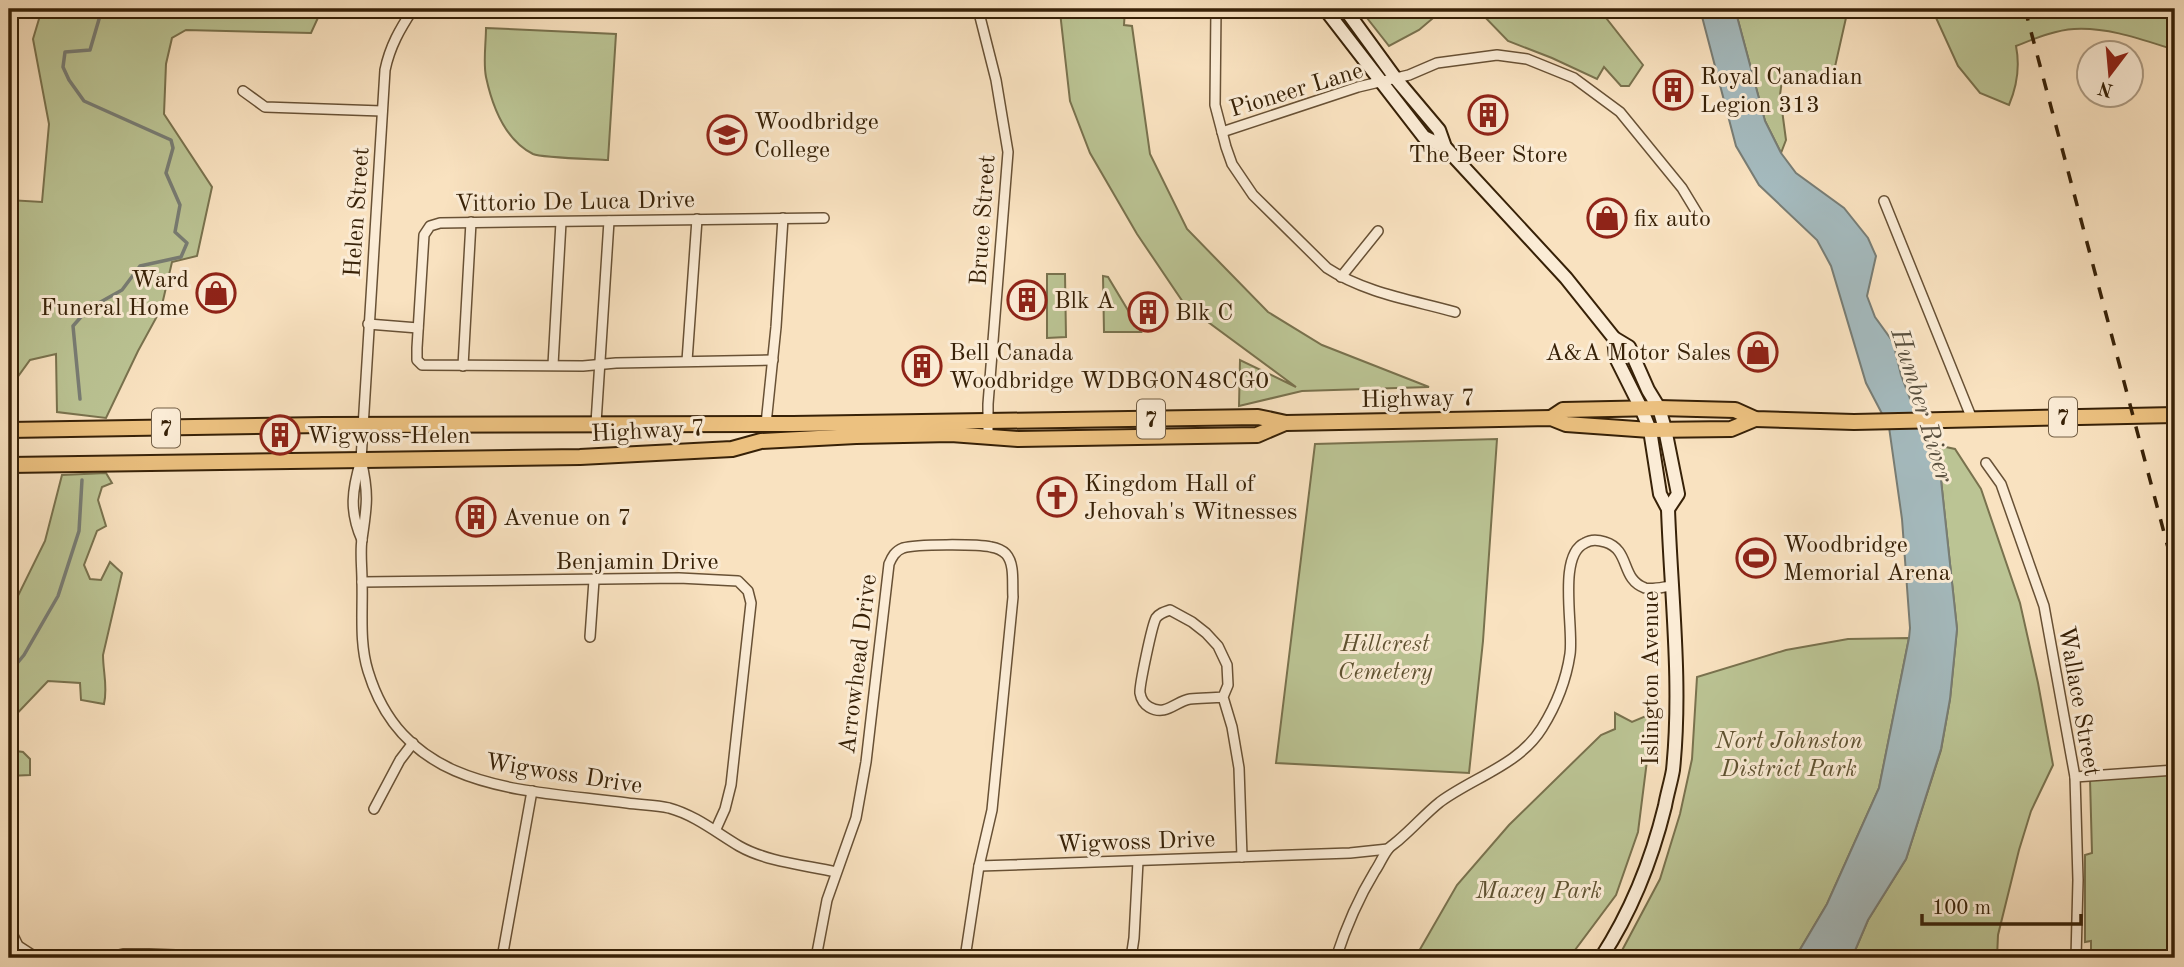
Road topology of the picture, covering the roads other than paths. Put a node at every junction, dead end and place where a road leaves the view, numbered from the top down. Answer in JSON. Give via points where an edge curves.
{"nodes":[{"id":1,"x":413,"y":9,"type":"edge"},
{"id":2,"x":978,"y":9,"type":"edge"},
{"id":3,"x":1216,"y":9,"type":"edge"},
{"id":4,"x":1325,"y":9,"type":"edge"},
{"id":5,"x":1345,"y":9,"type":"edge"},
{"id":6,"x":1396,"y":79,"type":"junction"},
{"id":7,"x":1382,"y":82,"type":"junction"},
{"id":8,"x":243,"y":91,"type":"dead end"},
{"id":9,"x":382,"y":111,"type":"junction"},
{"id":10,"x":1222,"y":132,"type":"junction"},
{"id":11,"x":1445,"y":147,"type":"junction"},
{"id":12,"x":1884,"y":201,"type":"dead end"},
{"id":13,"x":783,"y":218,"type":"junction"},
{"id":14,"x":824,"y":218,"type":"dead end"},
{"id":15,"x":697,"y":219,"type":"junction"},
{"id":16,"x":609,"y":221,"type":"junction"},
{"id":17,"x":1702,"y":221,"type":"dead end"},
{"id":18,"x":471,"y":222,"type":"junction"},
{"id":19,"x":561,"y":222,"type":"junction"},
{"id":20,"x":1378,"y":231,"type":"dead end"},
{"id":21,"x":1341,"y":277,"type":"junction"},
{"id":22,"x":1455,"y":312,"type":"dead end"},
{"id":23,"x":369,"y":324,"type":"junction"},
{"id":24,"x":418,"y":328,"type":"junction"},
{"id":25,"x":1614,"y":338,"type":"junction"},
{"id":26,"x":773,"y":360,"type":"junction"},
{"id":27,"x":687,"y":361,"type":"junction"},
{"id":28,"x":600,"y":364,"type":"junction"},
{"id":29,"x":553,"y":365,"type":"junction"},
{"id":30,"x":463,"y":366,"type":"junction"},
{"id":31,"x":1641,"y":408,"type":"junction"},
{"id":32,"x":1659,"y":408,"type":"junction"},
{"id":33,"x":2175,"y":415,"type":"edge"},
{"id":34,"x":1551,"y":418,"type":"junction"},
{"id":35,"x":1755,"y":419,"type":"junction"},
{"id":36,"x":1972,"y":419,"type":"junction"},
{"id":37,"x":988,"y":421,"type":"junction"},
{"id":38,"x":1286,"y":423,"type":"junction"},
{"id":39,"x":596,"y":424,"type":"junction"},
{"id":40,"x":766,"y":424,"type":"junction"},
{"id":41,"x":363,"y":425,"type":"junction"},
{"id":42,"x":1665,"y":429,"type":"junction"},
{"id":43,"x":9,"y":430,"type":"edge"},
{"id":44,"x":1650,"y":430,"type":"junction"},
{"id":45,"x":988,"y":437,"type":"junction"},
{"id":46,"x":361,"y":460,"type":"junction"},
{"id":47,"x":1986,"y":463,"type":"dead end"},
{"id":48,"x":9,"y":466,"type":"edge"},
{"id":49,"x":1668,"y":509,"type":"junction"},
{"id":50,"x":594,"y":580,"type":"junction"},
{"id":51,"x":362,"y":582,"type":"junction"},
{"id":52,"x":1671,"y":586,"type":"junction"},
{"id":53,"x":590,"y":637,"type":"dead end"},
{"id":54,"x":1223,"y":697,"type":"junction"},
{"id":55,"x":413,"y":743,"type":"junction"},
{"id":56,"x":2175,"y":770,"type":"edge"},
{"id":57,"x":2075,"y":777,"type":"junction"},
{"id":58,"x":532,"y":791,"type":"junction"},
{"id":59,"x":374,"y":810,"type":"dead end"},
{"id":60,"x":716,"y":829,"type":"junction"},
{"id":61,"x":1388,"y":849,"type":"junction"},
{"id":62,"x":1242,"y":857,"type":"junction"},
{"id":63,"x":1138,"y":861,"type":"junction"},
{"id":64,"x":979,"y":866,"type":"junction"},
{"id":65,"x":836,"y":872,"type":"junction"},
{"id":66,"x":9,"y":927,"type":"edge"},
{"id":67,"x":19,"y":946,"type":"junction"},
{"id":68,"x":24,"y":958,"type":"edge"},
{"id":69,"x":37,"y":958,"type":"edge"},
{"id":70,"x":106,"y":958,"type":"edge"},
{"id":71,"x":258,"y":958,"type":"edge"},
{"id":72,"x":502,"y":958,"type":"edge"},
{"id":73,"x":816,"y":958,"type":"edge"},
{"id":74,"x":965,"y":958,"type":"edge"},
{"id":75,"x":1131,"y":958,"type":"edge"},
{"id":76,"x":1336,"y":958,"type":"edge"},
{"id":77,"x":1601,"y":958,"type":"edge"},
{"id":78,"x":2076,"y":958,"type":"edge"}],
"edges":[{"from":1,"to":9,"type":"street","name":"Helen Street","via":[[388,53]]},
{"from":2,"to":37,"type":"street","name":"Bruce Street","via":[[996,80],[1007,152]]},
{"from":3,"to":10,"type":"street","name":"Pioneer Lane","via":[[1215,105]]},
{"from":4,"to":7,"type":"main road","name":"Islington Avenue"},
{"from":5,"to":6,"type":"main road","name":"Islington Avenue"},
{"from":6,"to":7,"type":"street","name":"Pioneer Lane"},
{"from":6,"to":11,"type":"main road","name":"Islington Avenue","via":[[1439,130]]},
{"from":6,"to":17,"type":"street","name":"Pioneer Lane","via":[[1437,63],[1497,55],[1527,59],[1566,74],[1620,112],[1682,188]]},
{"from":7,"to":10,"type":"street","name":"Pioneer Lane"},
{"from":7,"to":11,"type":"main road","name":"Islington Avenue","via":[[1424,137]]},
{"from":8,"to":9,"type":"street","via":[[265,107]]},
{"from":9,"to":23,"type":"street","name":"Helen Street"},
{"from":10,"to":21,"type":"street","name":"Pioneer Lane","via":[[1232,164],[1253,195]]},
{"from":11,"to":25,"type":"main road","name":"Islington Avenue","via":[[1566,278]]},
{"from":12,"to":36,"type":"street"},
{"from":13,"to":14,"type":"street","name":"Vittorio De Luca Drive"},
{"from":13,"to":15,"type":"street","name":"Vittorio De Luca Drive"},
{"from":13,"to":26,"type":"street"},
{"from":15,"to":16,"type":"street","name":"Vittorio De Luca Drive"},
{"from":15,"to":27,"type":"street"},
{"from":16,"to":19,"type":"street","name":"Vittorio De Luca Drive"},
{"from":16,"to":28,"type":"street"},
{"from":18,"to":19,"type":"street","name":"Vittorio De Luca Drive"},
{"from":18,"to":24,"type":"street","name":"Vittorio De Luca Drive","via":[[440,223],[430,226],[424,236]]},
{"from":18,"to":30,"type":"street"},
{"from":19,"to":29,"type":"street"},
{"from":20,"to":21,"type":"street"},
{"from":21,"to":22,"type":"street","name":"Pioneer Lane"},
{"from":23,"to":24,"type":"street"},
{"from":23,"to":41,"type":"street","name":"Helen Street"},
{"from":24,"to":30,"type":"street","name":"Vittorio De Luca Drive","via":[[417,360],[422,365]]},
{"from":25,"to":31,"type":"main road","name":"Islington Avenue","via":[[1616,358]]},
{"from":25,"to":32,"type":"main road","name":"Islington Avenue","via":[[1629,347]]},
{"from":26,"to":27,"type":"street","name":"Vittorio De Luca Drive"},
{"from":26,"to":40,"type":"street"},
{"from":27,"to":28,"type":"street","name":"Vittorio De Luca Drive"},
{"from":28,"to":29,"type":"street","name":"Vittorio De Luca Drive"},
{"from":28,"to":39,"type":"street"},
{"from":29,"to":30,"type":"street","name":"Vittorio De Luca Drive"},
{"from":31,"to":32,"type":"main road","name":"Highway 7","number":"7"},
{"from":31,"to":34,"type":"main road","name":"Highway 7","number":"7","via":[[1563,410]]},
{"from":31,"to":44,"type":"main road","name":"Islington Avenue"},
{"from":32,"to":35,"type":"main road","name":"Highway 7","number":"7","via":[[1735,410]]},
{"from":32,"to":42,"type":"main road","name":"Islington Avenue"},
{"from":33,"to":36,"type":"main road","name":"Highway 7","number":"7"},
{"from":34,"to":38,"type":"main road","name":"Highway 7","number":"7"},
{"from":34,"to":44,"type":"main road","name":"Highway 7","number":"7","via":[[1566,424]]},
{"from":35,"to":36,"type":"main road","name":"Highway 7","number":"7"},
{"from":35,"to":42,"type":"main road","name":"Highway 7","number":"7","via":[[1731,429]]},
{"from":37,"to":38,"type":"main road","name":"Highway 7","number":"7","via":[[1258,417]]},
{"from":37,"to":40,"type":"main road","name":"Highway 7","number":"7"},
{"from":37,"to":45,"type":"street","name":"Bruce Street"},
{"from":38,"to":45,"type":"main road","name":"Highway 7","number":"7","via":[[1256,435]]},
{"from":39,"to":40,"type":"main road","name":"Highway 7","number":"7"},
{"from":39,"to":41,"type":"main road","name":"Highway 7","number":"7"},
{"from":41,"to":43,"type":"main road","name":"Highway 7","number":"7"},
{"from":41,"to":46,"type":"street","name":"Helen Street"},
{"from":42,"to":44,"type":"main road","name":"Highway 7","number":"7"},
{"from":42,"to":49,"type":"main road","name":"Islington Avenue","via":[[1678,494]]},
{"from":44,"to":49,"type":"main road","name":"Islington Avenue","via":[[1660,494]]},
{"from":45,"to":46,"type":"main road","name":"Highway 7","number":"7","via":[[856,436],[604,456]]},
{"from":46,"to":48,"type":"main road","name":"Highway 7","number":"7"},
{"from":46,"to":51,"type":"street","name":"Wigwoss Drive","via":[[353,487],[354,522],[362,540]]},
{"from":47,"to":57,"type":"street","name":"Wallace Street","via":[[2001,484],[2044,606]]},
{"from":49,"to":52,"type":"main road","name":"Islington Avenue"},
{"from":50,"to":51,"type":"street","name":"Benjamin Drive"},
{"from":50,"to":53,"type":"street"},
{"from":50,"to":60,"type":"street","name":"Benjamin Drive","via":[[727,579],[738,581],[748,591],[751,603],[731,785]]},
{"from":51,"to":55,"type":"street","name":"Wigwoss Drive","via":[[368,670],[389,714]]},
{"from":52,"to":61,"type":"street","via":[[1646,588],[1635,582],[1619,549],[1610,543],[1597,540],[1574,551],[1569,570],[1571,650],[1558,700],[1539,733],[1504,766],[1440,802]]},
{"from":52,"to":77,"type":"main road","name":"Islington Avenue","via":[[1676,663],[1672,773],[1642,880]]},
{"from":54,"to":54,"type":"street","via":[[1227,665],[1218,646],[1192,622],[1170,610],[1161,613],[1155,620],[1142,675],[1143,702],[1165,710],[1187,699]]},
{"from":54,"to":62,"type":"street","via":[[1239,768]]},
{"from":55,"to":58,"type":"street","name":"Wigwoss Drive","via":[[456,773]]},
{"from":55,"to":59,"type":"street"},
{"from":56,"to":57,"type":"street"},
{"from":57,"to":78,"type":"street","name":"Wallace Street"},
{"from":58,"to":60,"type":"street","name":"Wigwoss Drive","via":[[670,809]]},
{"from":58,"to":72,"type":"street"},
{"from":60,"to":65,"type":"street","name":"Wigwoss Drive","via":[[740,846],[766,856]]},
{"from":61,"to":62,"type":"street","name":"Wigwoss Drive"},
{"from":61,"to":76,"type":"street","via":[[1356,905]]},
{"from":62,"to":63,"type":"street","name":"Wigwoss Drive"},
{"from":63,"to":64,"type":"street","name":"Wigwoss Drive"},
{"from":63,"to":75,"type":"street"},
{"from":64,"to":65,"type":"street","name":"Arrowhead Drive","via":[[992,810],[999,747],[1012,568],[1009,557],[990,547],[912,546],[900,549],[888,564],[866,762],[856,818]]},
{"from":64,"to":74,"type":"street"},
{"from":65,"to":73,"type":"street"},
{"from":66,"to":67,"type":"street"},
{"from":67,"to":68,"type":"street"},
{"from":67,"to":69,"type":"street"},
{"from":70,"to":71,"type":"street","via":[[149,954]]}]}
